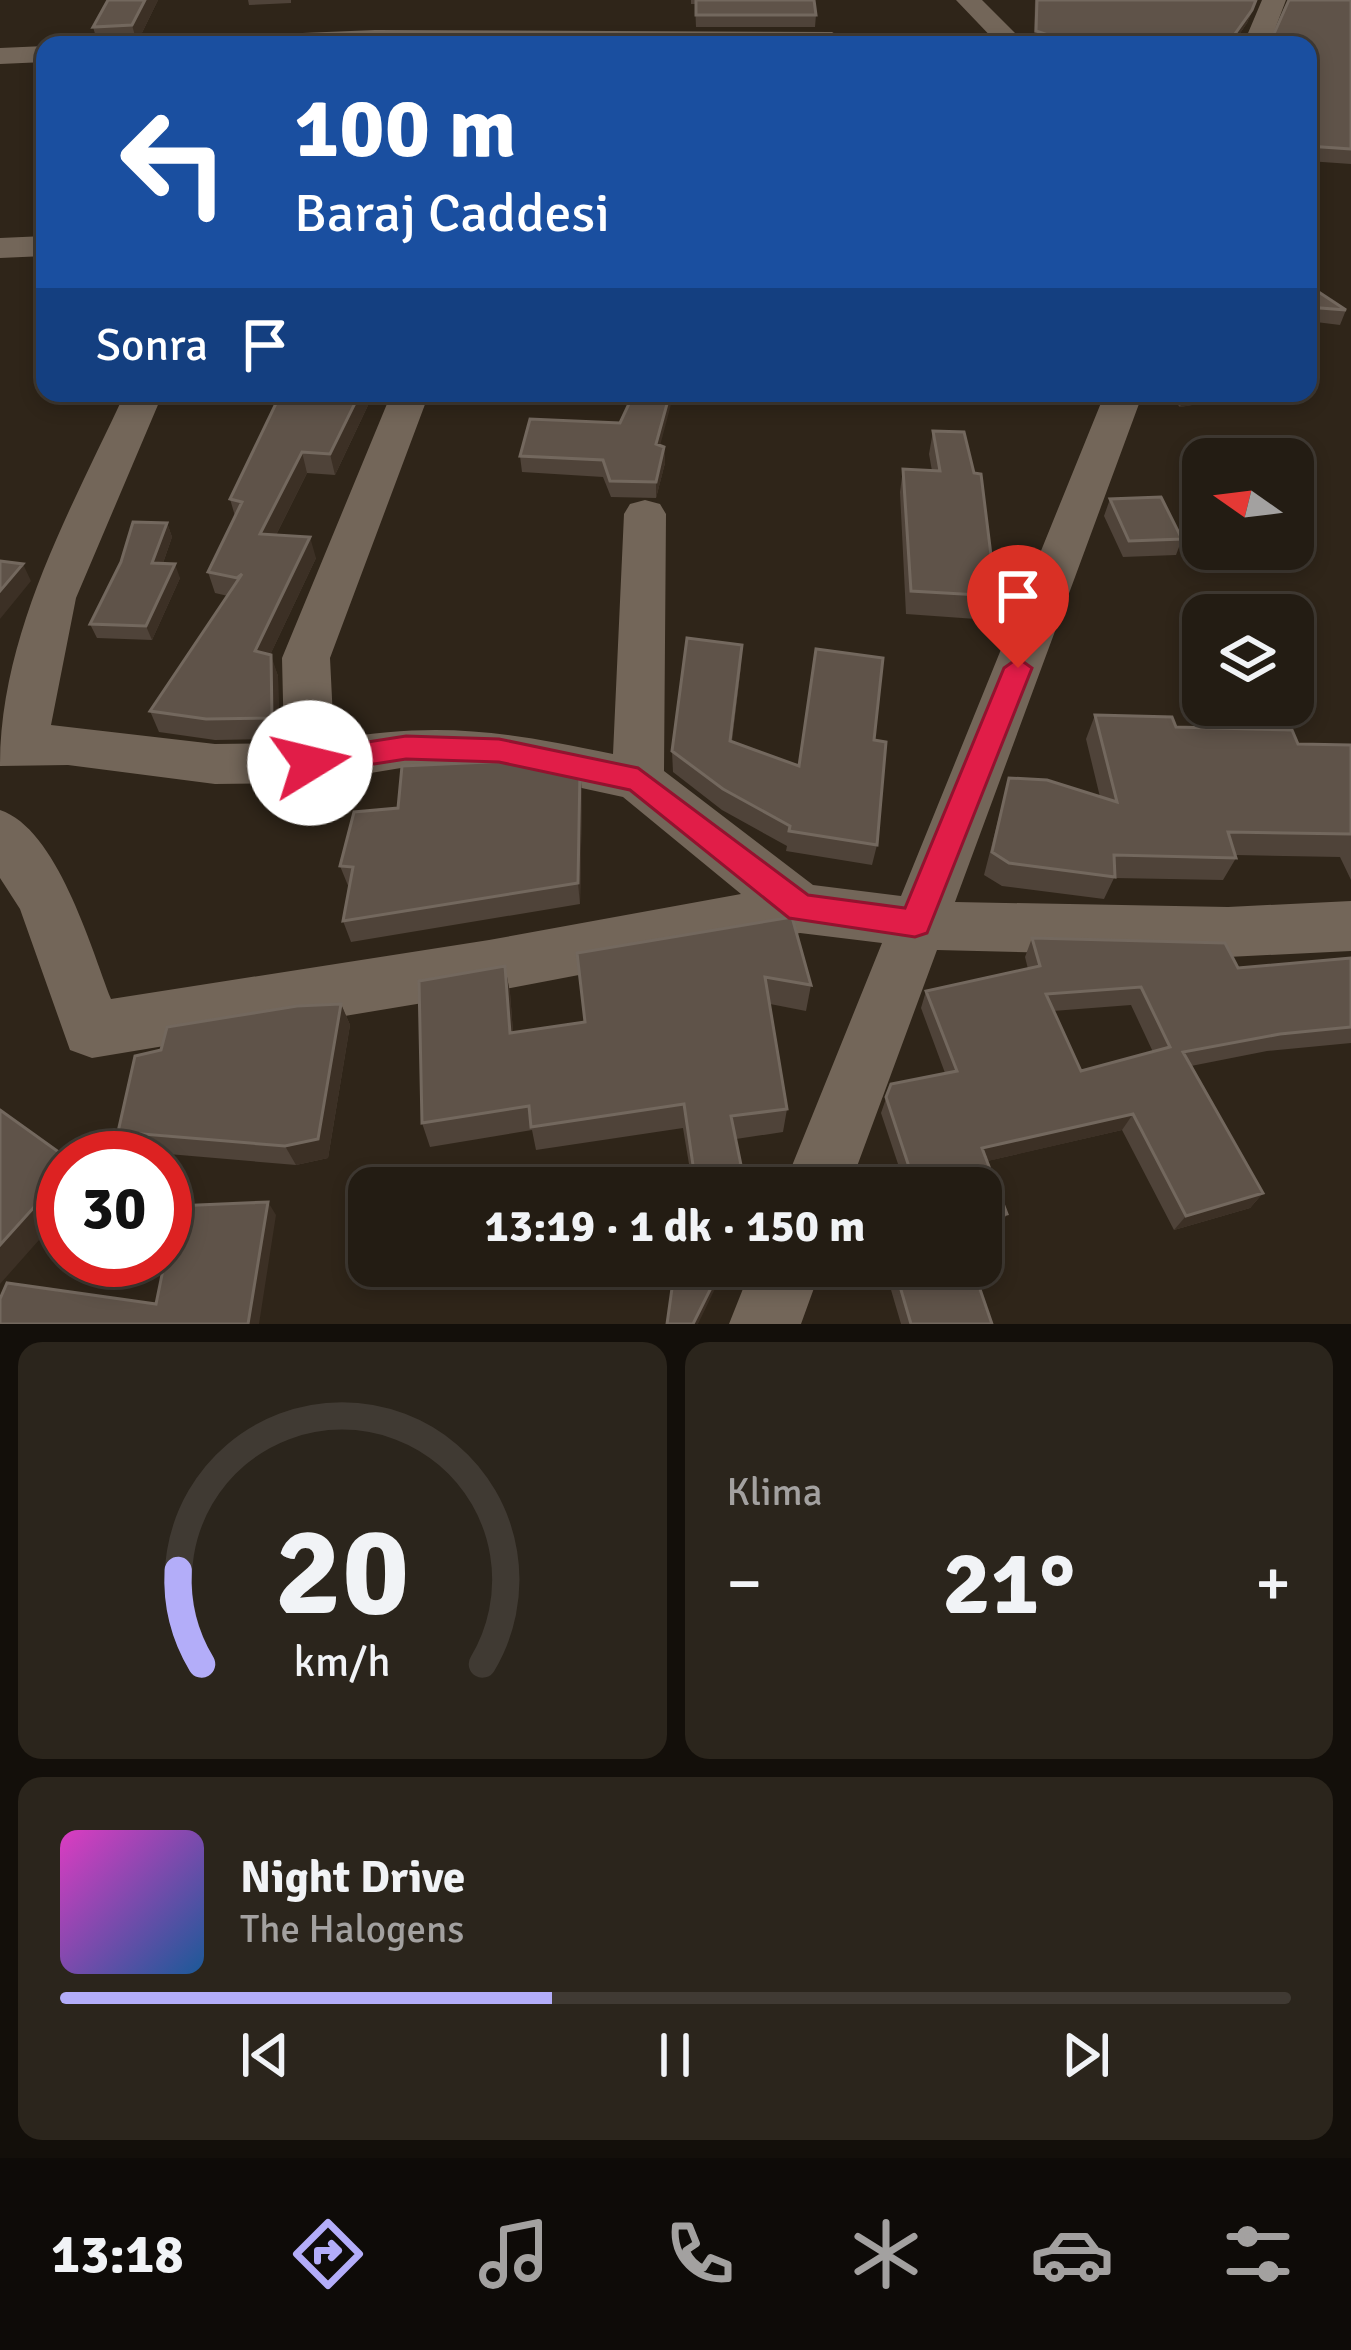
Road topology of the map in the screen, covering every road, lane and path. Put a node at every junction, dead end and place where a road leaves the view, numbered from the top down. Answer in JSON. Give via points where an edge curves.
{"nodes":[{"id":1,"x":968,"y":0,"type":"edge"},
{"id":2,"x":1274,"y":0,"type":"edge"},
{"id":3,"x":395,"y":12,"type":"dead end"},
{"id":4,"x":377,"y":36,"type":"edge"},
{"id":5,"x":1005,"y":36,"type":"edge"},
{"id":6,"x":1260,"y":36,"type":"edge"},
{"id":7,"x":36,"y":54,"type":"edge"},
{"id":8,"x":0,"y":56,"type":"edge"},
{"id":9,"x":36,"y":246,"type":"edge"},
{"id":10,"x":0,"y":248,"type":"edge"},
{"id":11,"x":140,"y":402,"type":"edge"},
{"id":12,"x":407,"y":402,"type":"edge"},
{"id":13,"x":1120,"y":402,"type":"edge"},
{"id":14,"x":645,"y":514,"type":"dead end"},
{"id":15,"x":11,"y":746,"type":"edge"},
{"id":16,"x":310,"y":763,"type":"junction"},
{"id":17,"x":638,"y":780,"type":"junction"},
{"id":18,"x":0,"y":832,"type":"edge"},
{"id":19,"x":800,"y":908,"type":"junction"},
{"id":20,"x":915,"y":923,"type":"junction"},
{"id":21,"x":1351,"y":926,"type":"edge"},
{"id":22,"x":824,"y":1167,"type":"edge"},
{"id":23,"x":779,"y":1287,"type":"edge"},
{"id":24,"x":765,"y":1324,"type":"edge"}],
"edges":[{"from":1,"to":5,"type":"street"},
{"from":2,"to":6,"type":"street"},
{"from":3,"to":4,"type":"street"},
{"from":7,"to":8,"type":"street"},
{"from":9,"to":10,"type":"street"},
{"from":11,"to":15,"type":"street","via":[[52,598]]},
{"from":12,"to":16,"type":"street","via":[[306,658]]},
{"from":13,"to":20,"type":"street"},
{"from":14,"to":17,"type":"street"},
{"from":15,"to":16,"type":"street","via":[[68,745],[215,764]]},
{"from":16,"to":17,"type":"street","via":[[406,747],[499,750]]},
{"from":17,"to":19,"type":"street"},
{"from":18,"to":19,"type":"street","via":[[45,900],[92,1030]]},
{"from":19,"to":20,"type":"street"},
{"from":20,"to":21,"type":"street","via":[[1228,932]]},
{"from":20,"to":22,"type":"street"},
{"from":23,"to":24,"type":"street"}]}
